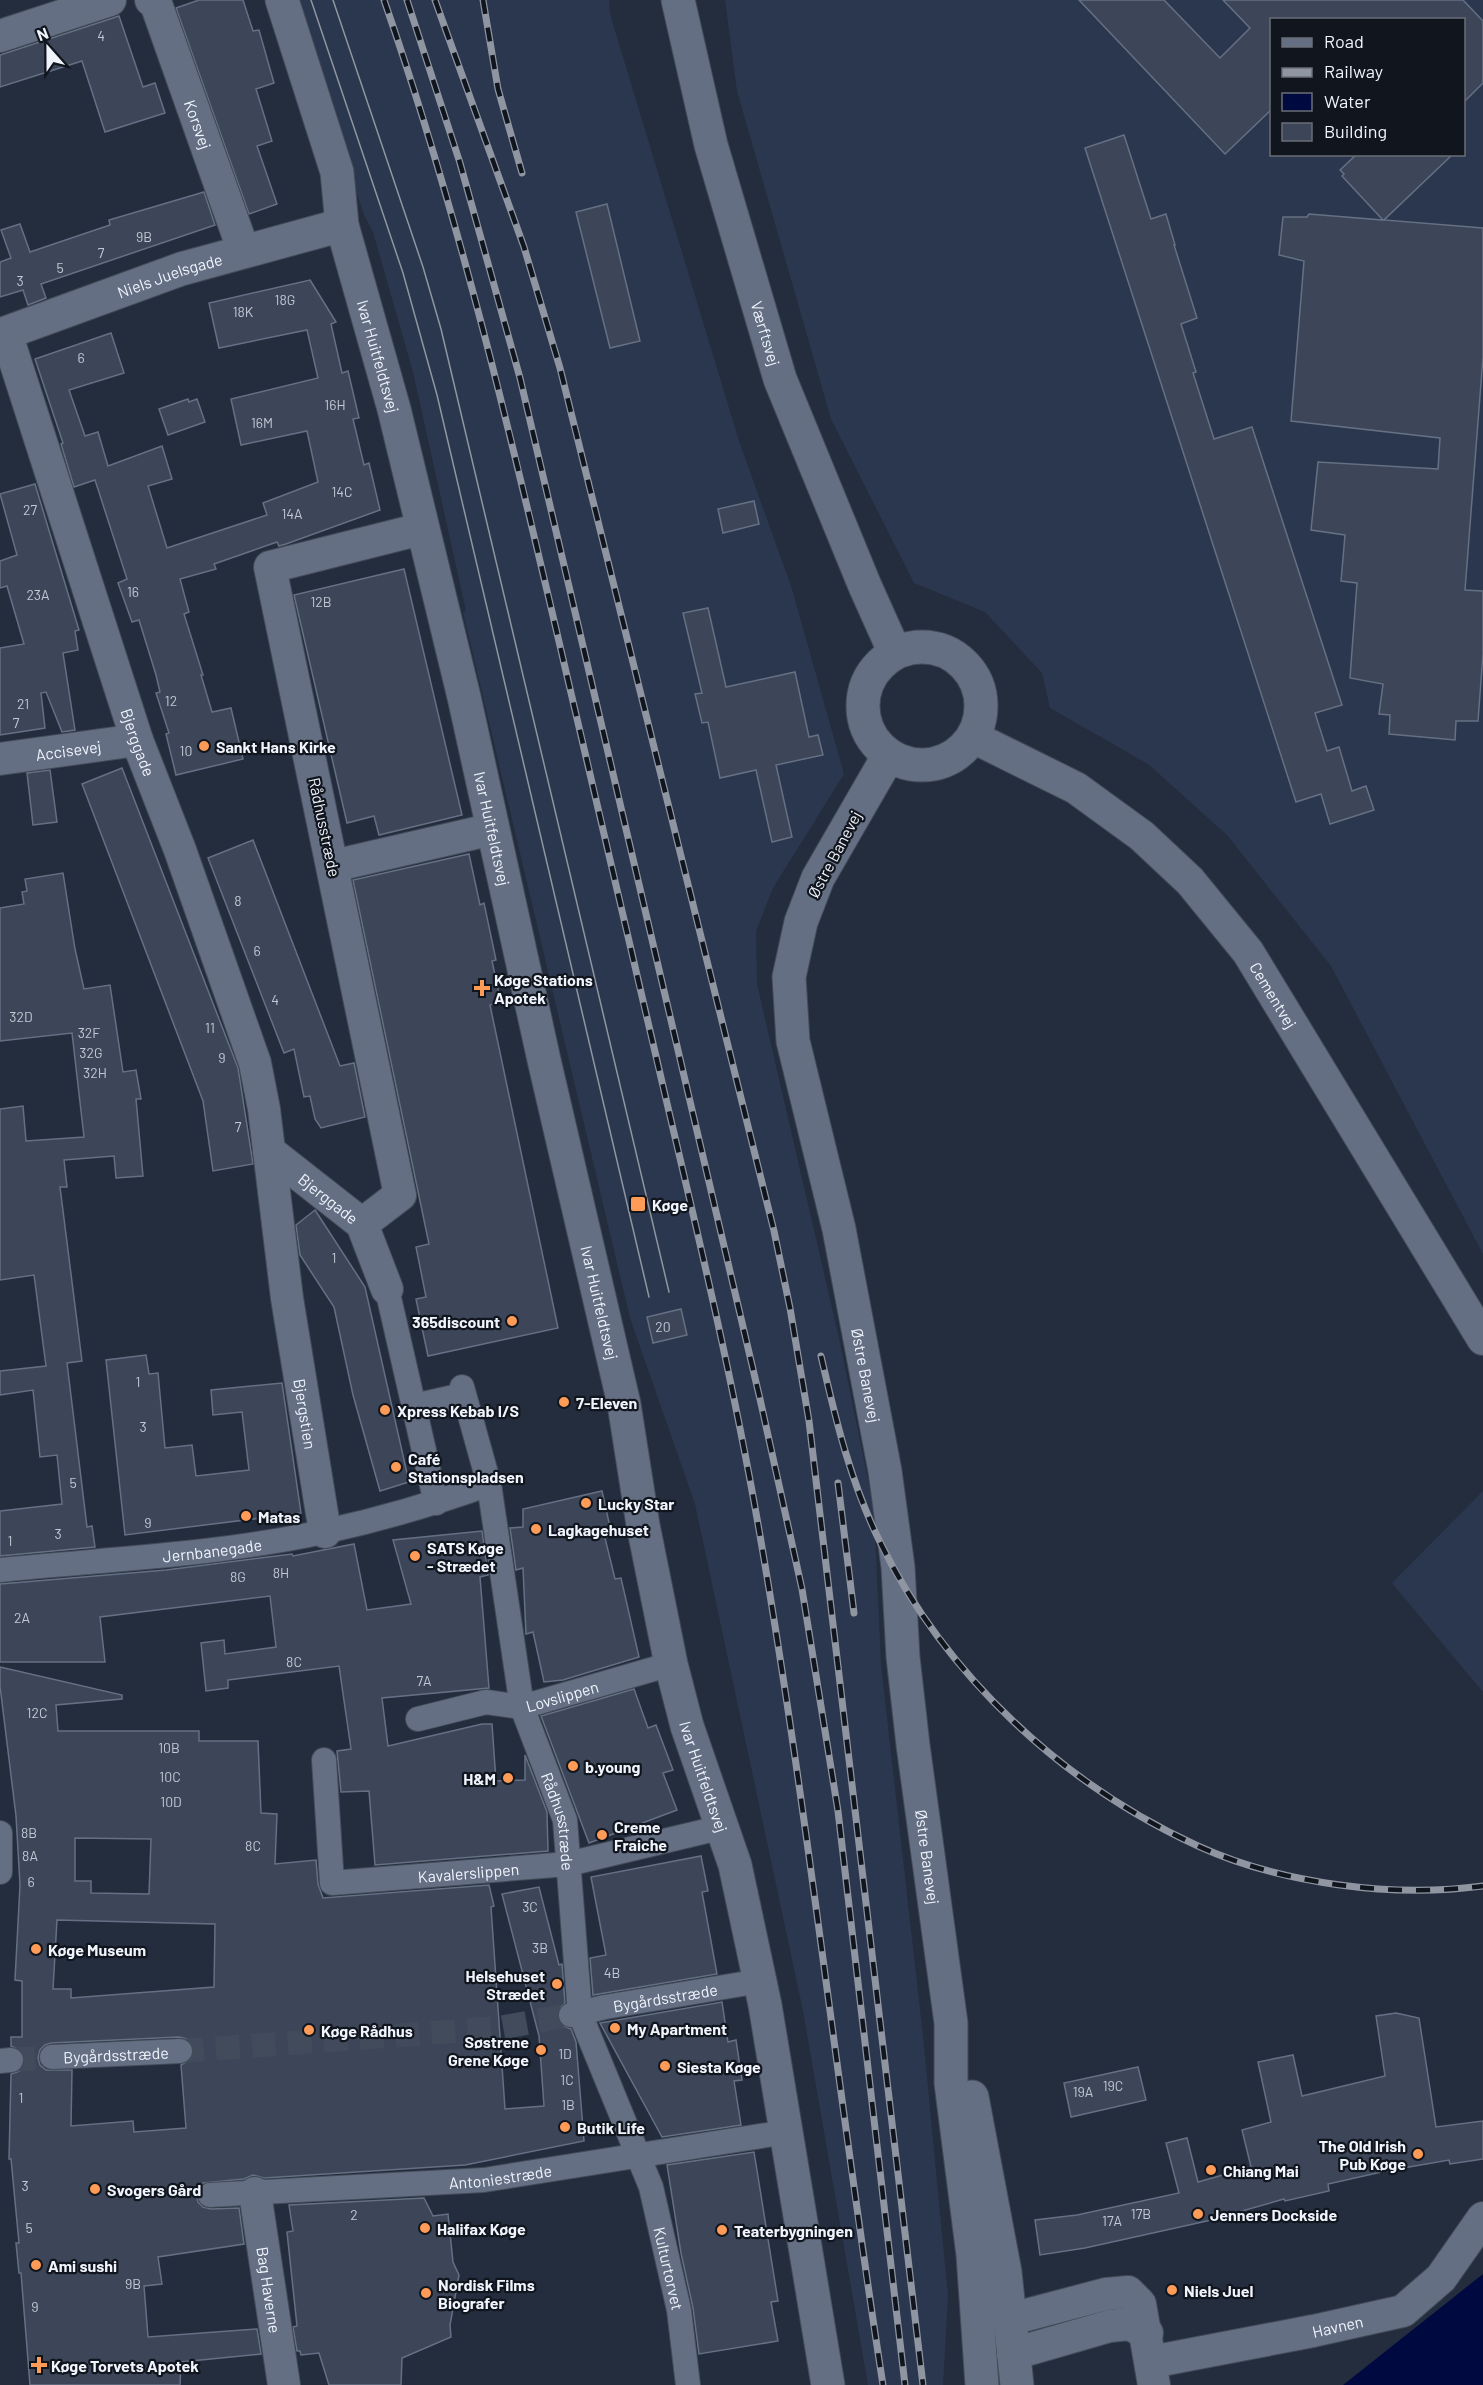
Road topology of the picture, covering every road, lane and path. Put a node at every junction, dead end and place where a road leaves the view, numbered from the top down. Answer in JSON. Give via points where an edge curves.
{"nodes":[{"id":1,"x":110,"y":0,"type":"edge"},
{"id":2,"x":150,"y":0,"type":"edge"},
{"id":3,"x":263,"y":0,"type":"edge"},
{"id":4,"x":282,"y":0,"type":"edge"},
{"id":5,"x":678,"y":0,"type":"edge"},
{"id":6,"x":0,"y":36,"type":"edge"},
{"id":7,"x":342,"y":225,"type":"junction"},
{"id":8,"x":244,"y":252,"type":"junction"},
{"id":9,"x":3,"y":334,"type":"edge"},
{"id":10,"x":421,"y":529,"type":"junction"},
{"id":11,"x":895,"y":653,"type":"junction"},
{"id":12,"x":973,"y":737,"type":"junction"},
{"id":13,"x":138,"y":740,"type":"junction"},
{"id":14,"x":889,"y":755,"type":"junction"},
{"id":15,"x":0,"y":759,"type":"edge"},
{"id":16,"x":493,"y":829,"type":"junction"},
{"id":17,"x":333,"y":866,"type":"junction"},
{"id":18,"x":269,"y":1151,"type":"junction"},
{"id":19,"x":362,"y":1224,"type":"junction"},
{"id":20,"x":387,"y":1289,"type":"joint"},
{"id":21,"x":287,"y":1298,"type":"joint"},
{"id":22,"x":1483,"y":1339,"type":"edge"},
{"id":23,"x":414,"y":1406,"type":"junction"},
{"id":24,"x":489,"y":1484,"type":"junction"},
{"id":25,"x":428,"y":1505,"type":"junction"},
{"id":26,"x":325,"y":1532,"type":"junction"},
{"id":27,"x":0,"y":1570,"type":"edge"},
{"id":28,"x":671,"y":1664,"type":"junction"},
{"id":29,"x":522,"y":1707,"type":"junction"},
{"id":30,"x":418,"y":1719,"type":"dead end"},
{"id":31,"x":324,"y":1760,"type":"dead end"},
{"id":32,"x":723,"y":1827,"type":"junction"},
{"id":33,"x":0,"y":1833,"type":"edge"},
{"id":34,"x":568,"y":1864,"type":"junction"},
{"id":35,"x":0,"y":1872,"type":"edge"},
{"id":36,"x":760,"y":1981,"type":"junction"},
{"id":37,"x":575,"y":2015,"type":"junction"},
{"id":38,"x":951,"y":2023,"type":"junction"},
{"id":39,"x":180,"y":2051,"type":"tunnel mouth"},
{"id":40,"x":52,"y":2057,"type":"tunnel mouth"},
{"id":41,"x":786,"y":2132,"type":"junction"},
{"id":42,"x":637,"y":2156,"type":"junction"},
{"id":43,"x":255,"y":2193,"type":"junction"},
{"id":44,"x":210,"y":2195,"type":"dead end"},
{"id":45,"x":1483,"y":2218,"type":"edge"},
{"id":46,"x":1011,"y":2319,"type":"junction"},
{"id":47,"x":978,"y":2326,"type":"junction"},
{"id":48,"x":1151,"y":2360,"type":"edge"},
{"id":49,"x":1015,"y":2370,"type":"edge"},
{"id":50,"x":981,"y":2374,"type":"edge"},
{"id":51,"x":284,"y":2385,"type":"edge"},
{"id":52,"x":688,"y":2385,"type":"edge"},
{"id":53,"x":828,"y":2385,"type":"edge"}],
"edges":[{"from":1,"to":6,"type":"street"},
{"from":2,"to":8,"type":"street","name":"Korsvej","via":[[155,2]]},
{"from":3,"to":7,"type":"street","name":"Ivar Huitfeldtsvej","via":[[293,88],[315,176]]},
{"from":4,"to":7,"type":"street","name":"Ivar Huitfeldtsvej","via":[[337,172]]},
{"from":5,"to":11,"type":"street","name":"Værftsvej","via":[[711,145],[780,379]]},
{"from":7,"to":8,"type":"street","name":"Niels Juelsgade"},
{"from":7,"to":10,"type":"street","name":"Ivar Huitfeldtsvej","via":[[393,409]]},
{"from":8,"to":9,"type":"street","name":"Niels Juelsgade","via":[[171,273]]},
{"from":9,"to":13,"type":"street","name":"Bjerggade"},
{"from":10,"to":16,"type":"street","name":"Ivar Huitfeldtsvej"},
{"from":10,"to":17,"type":"street","name":"Rådhusstræde","via":[[270,567]]},
{"from":11,"to":12,"type":"street","via":[[934,648],[952,655],[967,668],[977,683],[981,702],[980,720]]},
{"from":11,"to":14,"type":"street","via":[[879,666],[868,683],[863,703],[865,723],[874,741]]},
{"from":12,"to":14,"type":"street","via":[[942,762],[906,763]]},
{"from":12,"to":22,"type":"street","name":"Cementvej","via":[[1076,788],[1142,836],[1190,881],[1248,952]]},
{"from":13,"to":15,"type":"street","name":"Accisevej"},
{"from":13,"to":18,"type":"street","name":"Bjerggade","via":[[255,1063]]},
{"from":14,"to":38,"type":"street","name":"Østre Banevej","via":[[818,878],[801,922],[789,977],[793,1041],[839,1229],[885,1471],[898,1567],[913,1745]]},
{"from":16,"to":17,"type":"street"},
{"from":16,"to":28,"type":"street","name":"Ivar Huitfeldtsvej","via":[[624,1404]]},
{"from":17,"to":19,"type":"street","name":"Rådhusstræde","via":[[400,1195]]},
{"from":18,"to":19,"type":"street","name":"Bjerggade"},
{"from":18,"to":21,"type":"street","name":"Bjerggade"},
{"from":19,"to":20,"type":"street","name":"Bjerggade"},
{"from":20,"to":23,"type":"street"},
{"from":21,"to":26,"type":"street","name":"Bjergstien"},
{"from":23,"to":24,"type":"street","name":"Rådhusstræde","via":[[462,1391]]},
{"from":23,"to":25,"type":"street"},
{"from":24,"to":25,"type":"street","name":"Jernbanegade"},
{"from":24,"to":29,"type":"street","name":"Rådhusstræde"},
{"from":25,"to":26,"type":"street","name":"Jernbanegade"},
{"from":26,"to":27,"type":"street","name":"Jernbanegade","via":[[218,1549]]},
{"from":28,"to":29,"type":"street","name":"Lovslippen"},
{"from":28,"to":32,"type":"street","name":"Ivar Huitfeldtsvej","via":[[687,1726]]},
{"from":29,"to":30,"type":"street","name":"Lovslippen","via":[[486,1702]]},
{"from":29,"to":34,"type":"street","name":"Rådhusstræde","via":[[565,1820]]},
{"from":31,"to":34,"type":"street","name":"Kavalerslippen","via":[[332,1883]]},
{"from":32,"to":34,"type":"street","name":"Kavalerslippen"},
{"from":32,"to":36,"type":"street","name":"Ivar Huitfeldtsvej"},
{"from":33,"to":35,"type":"street"},
{"from":34,"to":37,"type":"street","name":"Rådhusstræde"},
{"from":36,"to":37,"type":"street","name":"Bygårdsstræde"},
{"from":36,"to":41,"type":"street","name":"Ivar Huitfeldtsvej"},
{"from":37,"to":42,"type":"street","name":"Rådhusstræde"},
{"from":38,"to":46,"type":"street","name":"Østre Banevej","via":[[977,2112]]},
{"from":38,"to":47,"type":"street","name":"Østre Banevej","via":[[951,2084]]},
{"from":39,"to":40,"type":"street","name":"Bygårdsstræde"},
{"from":41,"to":42,"type":"street","name":"Antoniestræde"},
{"from":41,"to":53,"type":"street","name":"Ivar Huitfeldtsvej"},
{"from":42,"to":43,"type":"street","name":"Antoniestræde","via":[[484,2180]]},
{"from":42,"to":52,"type":"street","name":"Kulturtorvet","via":[[651,2187],[679,2310]]},
{"from":43,"to":44,"type":"street","name":"Antoniestræde"},
{"from":43,"to":51,"type":"street","name":"Bag Haverne"},
{"from":45,"to":48,"type":"street","name":"Havnen","via":[[1441,2278],[1403,2310],[1314,2331]]},
{"from":46,"to":47,"type":"street"},
{"from":46,"to":48,"type":"street","via":[[1128,2292],[1140,2304]]},
{"from":46,"to":49,"type":"street","name":"Østre Banevej"},
{"from":47,"to":50,"type":"street","name":"Østre Banevej"},
{"from":48,"to":49,"type":"street","name":"Havnen","via":[[1129,2324],[1110,2326]]},
{"from":49,"to":50,"type":"street","name":"Havnen"}]}
